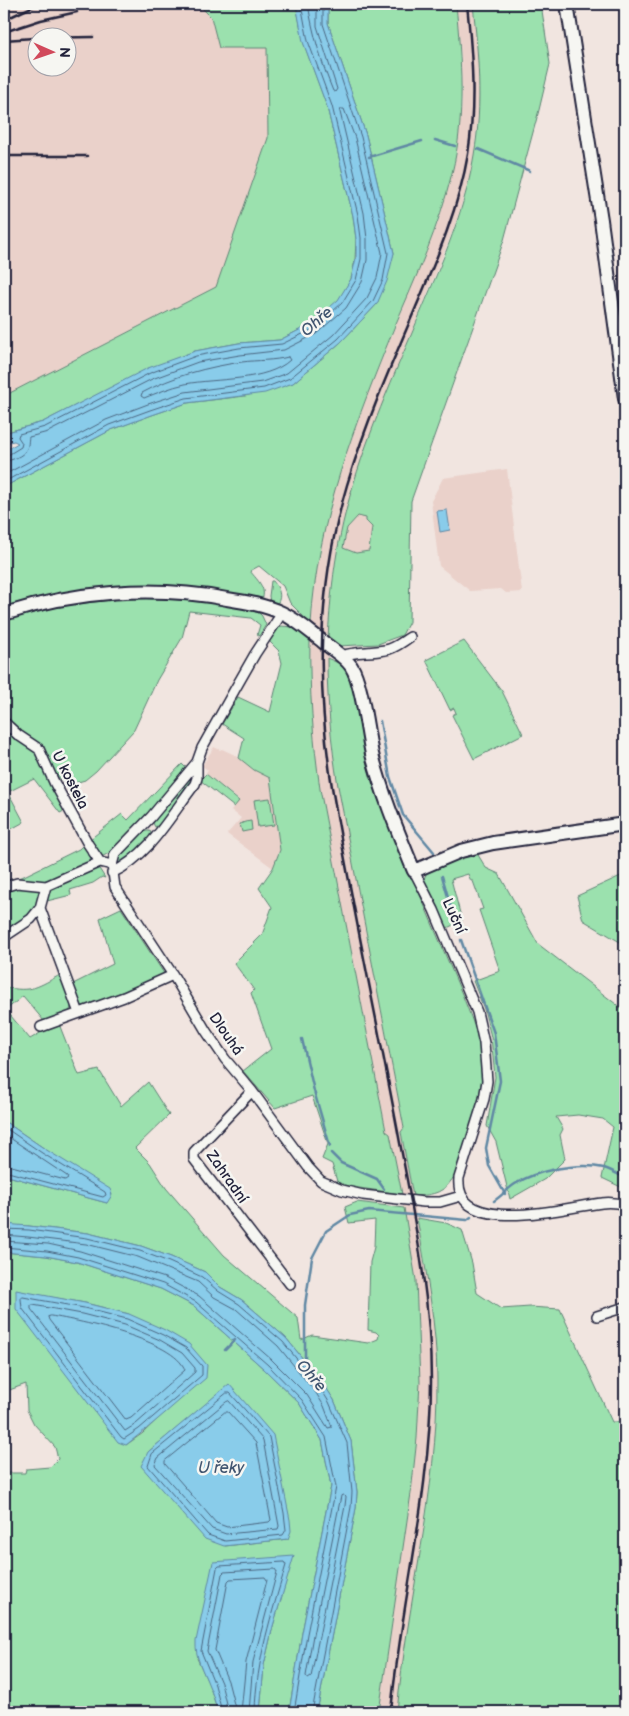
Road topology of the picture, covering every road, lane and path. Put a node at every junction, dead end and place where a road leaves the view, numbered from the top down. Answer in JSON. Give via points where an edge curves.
{"nodes":[{"id":1,"x":567,"y":4,"type":"edge"},
{"id":2,"x":625,"y":399,"type":"edge"},
{"id":3,"x":282,"y":613,"type":"junction"},
{"id":4,"x":4,"y":614,"type":"edge"},
{"id":5,"x":410,"y":637,"type":"dead end"},
{"id":6,"x":340,"y":656,"type":"junction"},
{"id":7,"x":4,"y":722,"type":"edge"},
{"id":8,"x":197,"y":762,"type":"junction"},
{"id":9,"x":625,"y":824,"type":"edge"},
{"id":10,"x":100,"y":862,"type":"junction"},
{"id":11,"x":112,"y":869,"type":"junction"},
{"id":12,"x":414,"y":871,"type":"junction"},
{"id":13,"x":46,"y":886,"type":"junction"},
{"id":14,"x":4,"y":887,"type":"edge"},
{"id":15,"x":40,"y":908,"type":"junction"},
{"id":16,"x":4,"y":937,"type":"edge"},
{"id":17,"x":173,"y":975,"type":"junction"},
{"id":18,"x":79,"y":1013,"type":"junction"},
{"id":19,"x":41,"y":1027,"type":"dead end"},
{"id":20,"x":252,"y":1091,"type":"junction"},
{"id":21,"x":461,"y":1196,"type":"junction"},
{"id":22,"x":625,"y":1204,"type":"edge"},
{"id":23,"x":290,"y":1284,"type":"dead end"},
{"id":24,"x":625,"y":1307,"type":"edge"},
{"id":25,"x":597,"y":1316,"type":"dead end"}],
"edges":[{"from":1,"to":2,"type":"street"},
{"from":3,"to":4,"type":"street","name":"Luční","via":[[224,598],[144,591],[68,598]]},
{"from":3,"to":6,"type":"street","name":"Luční"},
{"from":3,"to":8,"type":"street","via":[[247,668]]},
{"from":5,"to":6,"type":"street","via":[[386,650],[351,652]]},
{"from":6,"to":12,"type":"street","name":"Luční","via":[[351,666],[358,684],[386,801]]},
{"from":7,"to":10,"type":"street","name":"U kostela","via":[[39,749],[62,797]]},
{"from":8,"to":11,"type":"street","via":[[151,817],[118,850]]},
{"from":8,"to":11,"type":"street","via":[[195,784],[142,854],[122,869]]},
{"from":9,"to":12,"type":"street","via":[[492,843],[461,851]]},
{"from":10,"to":11,"type":"street"},
{"from":10,"to":13,"type":"street"},
{"from":11,"to":17,"type":"street","name":"Dlouhá","via":[[119,894]]},
{"from":12,"to":21,"type":"street","name":"Luční","via":[[477,1012],[484,1043],[487,1081],[470,1150],[460,1173]]},
{"from":13,"to":14,"type":"street","via":[[17,883]]},
{"from":13,"to":15,"type":"street"},
{"from":15,"to":16,"type":"street","via":[[31,919]]},
{"from":15,"to":18,"type":"street"},
{"from":17,"to":18,"type":"street","via":[[124,998]]},
{"from":17,"to":20,"type":"street","name":"Dlouhá","via":[[225,1059]]},
{"from":18,"to":19,"type":"street"},
{"from":20,"to":21,"type":"street","name":"Dlouhá","via":[[321,1181],[342,1190],[424,1202],[446,1201]]},
{"from":20,"to":23,"type":"street","name":"Zahradní","via":[[194,1152],[194,1159]]},
{"from":21,"to":22,"type":"street","via":[[476,1209],[513,1216],[604,1202]]},
{"from":24,"to":25,"type":"street"}]}
